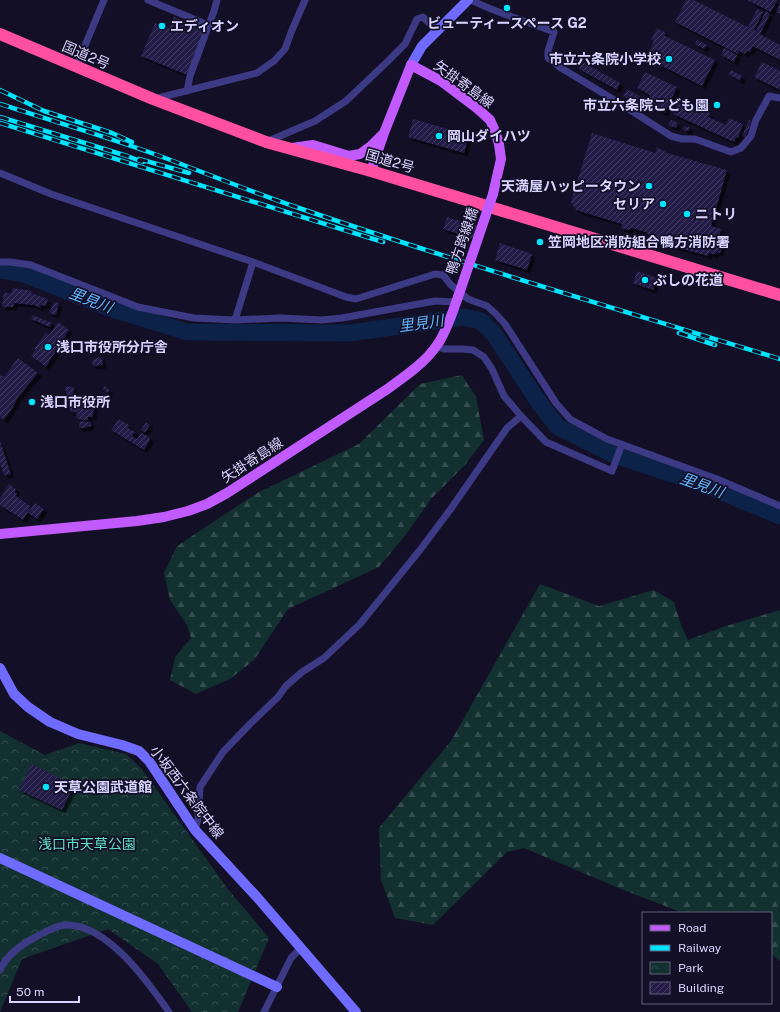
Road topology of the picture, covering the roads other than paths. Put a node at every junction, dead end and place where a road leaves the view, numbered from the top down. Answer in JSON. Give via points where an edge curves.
{"nodes":[{"id":1,"x":104,"y":0,"type":"edge"},
{"id":2,"x":148,"y":0,"type":"edge"},
{"id":3,"x":217,"y":0,"type":"edge"},
{"id":4,"x":306,"y":0,"type":"edge"},
{"id":5,"x":468,"y":0,"type":"edge"},
{"id":6,"x":471,"y":0,"type":"edge"},
{"id":7,"x":208,"y":25,"type":"junction"},
{"id":8,"x":437,"y":31,"type":"junction"},
{"id":9,"x":0,"y":34,"type":"edge"},
{"id":10,"x":411,"y":64,"type":"junction"},
{"id":11,"x":76,"y":67,"type":"junction"},
{"id":12,"x":187,"y":90,"type":"junction"},
{"id":13,"x":780,"y":98,"type":"edge"},
{"id":14,"x":153,"y":99,"type":"junction"},
{"id":15,"x":384,"y":133,"type":"junction"},
{"id":16,"x":266,"y":142,"type":"junction"},
{"id":17,"x":288,"y":149,"type":"junction"},
{"id":18,"x":371,"y":171,"type":"junction"},
{"id":19,"x":0,"y":173,"type":"edge"},
{"id":20,"x":493,"y":194,"type":"joint"},
{"id":21,"x":0,"y":262,"type":"edge"},
{"id":22,"x":253,"y":262,"type":"junction"},
{"id":23,"x":780,"y":294,"type":"edge"},
{"id":24,"x":456,"y":302,"type":"junction"},
{"id":25,"x":235,"y":320,"type":"junction"},
{"id":26,"x":436,"y":346,"type":"junction"},
{"id":27,"x":521,"y":416,"type":"junction"},
{"id":28,"x":622,"y":444,"type":"junction"},
{"id":29,"x":780,"y":506,"type":"edge"},
{"id":30,"x":0,"y":534,"type":"edge"},
{"id":31,"x":0,"y":668,"type":"edge"},
{"id":32,"x":195,"y":830,"type":"junction"},
{"id":33,"x":0,"y":858,"type":"edge"},
{"id":34,"x":301,"y":948,"type":"junction"},
{"id":35,"x":0,"y":970,"type":"edge"},
{"id":36,"x":277,"y":987,"type":"junction"},
{"id":37,"x":169,"y":1012,"type":"edge"},
{"id":38,"x":264,"y":1012,"type":"edge"},
{"id":39,"x":356,"y":1012,"type":"edge"}],
"edges":[{"from":1,"to":11,"type":"street"},
{"from":2,"to":7,"type":"street"},
{"from":3,"to":7,"type":"street"},
{"from":4,"to":12,"type":"street","via":[[285,49],[274,61],[257,73]]},
{"from":5,"to":8,"type":"main road"},
{"from":6,"to":13,"type":"street","via":[[554,32],[548,58],[560,68],[671,136],[695,139],[730,152],[741,148],[751,136],[756,120],[769,96]]},
{"from":7,"to":12,"type":"street"},
{"from":8,"to":10,"type":"main road","via":[[422,46]]},
{"from":8,"to":16,"type":"street","via":[[423,17],[417,19],[405,44],[346,101],[315,121]]},
{"from":9,"to":11,"type":"highway","name":"国道2号"},
{"from":10,"to":15,"type":"main road","name":"矢掛寄島線"},
{"from":10,"to":20,"type":"main road","name":"矢掛寄島線","via":[[442,81],[490,120],[500,144],[501,159]]},
{"from":11,"to":14,"type":"highway","name":"国道2号"},
{"from":12,"to":14,"type":"street"},
{"from":14,"to":16,"type":"highway","name":"国道2号"},
{"from":15,"to":17,"type":"main road","via":[[360,154],[349,156],[313,145]]},
{"from":15,"to":18,"type":"main road","name":"矢掛寄島線"},
{"from":16,"to":17,"type":"highway","name":"国道2号"},
{"from":17,"to":18,"type":"highway","name":"国道2号"},
{"from":18,"to":23,"type":"highway","name":"国道2号"},
{"from":19,"to":22,"type":"street","via":[[51,194]]},
{"from":20,"to":24,"type":"main road","name":"鴨方跨線橋","bridge":true},
{"from":21,"to":25,"type":"street","via":[[31,265],[138,307],[194,318]]},
{"from":22,"to":25,"type":"street"},
{"from":22,"to":28,"type":"street","via":[[346,298],[356,299],[435,274],[443,275],[468,299],[487,306],[506,324],[556,403],[570,419]]},
{"from":24,"to":25,"type":"street","via":[[435,301],[342,318]]},
{"from":24,"to":26,"type":"main road","name":"矢掛寄島線"},
{"from":26,"to":27,"type":"street","via":[[444,349],[473,350],[484,357],[504,396]]},
{"from":26,"to":30,"type":"main road","name":"矢掛寄島線","via":[[408,374],[386,390],[207,504],[164,517],[137,521]]},
{"from":27,"to":28,"type":"street","via":[[546,442],[612,471]]},
{"from":27,"to":32,"type":"street","via":[[507,428],[437,527],[360,624],[324,658],[286,686],[223,752],[200,787]]},
{"from":28,"to":29,"type":"street","via":[[717,479]]},
{"from":31,"to":32,"type":"main road","name":"小坂西六条院中線","via":[[14,694],[50,722],[78,734],[139,751],[153,767]]},
{"from":32,"to":34,"type":"main road","name":"小坂西六条院中線"},
{"from":33,"to":36,"type":"main road"},
{"from":34,"to":36,"type":"street","via":[[291,958]]},
{"from":34,"to":39,"type":"main road","name":"小坂西六条院中線"},
{"from":35,"to":37,"type":"street","via":[[12,953],[25,942],[48,930],[67,925],[88,929],[115,947],[132,963]]},
{"from":36,"to":38,"type":"street"}]}
